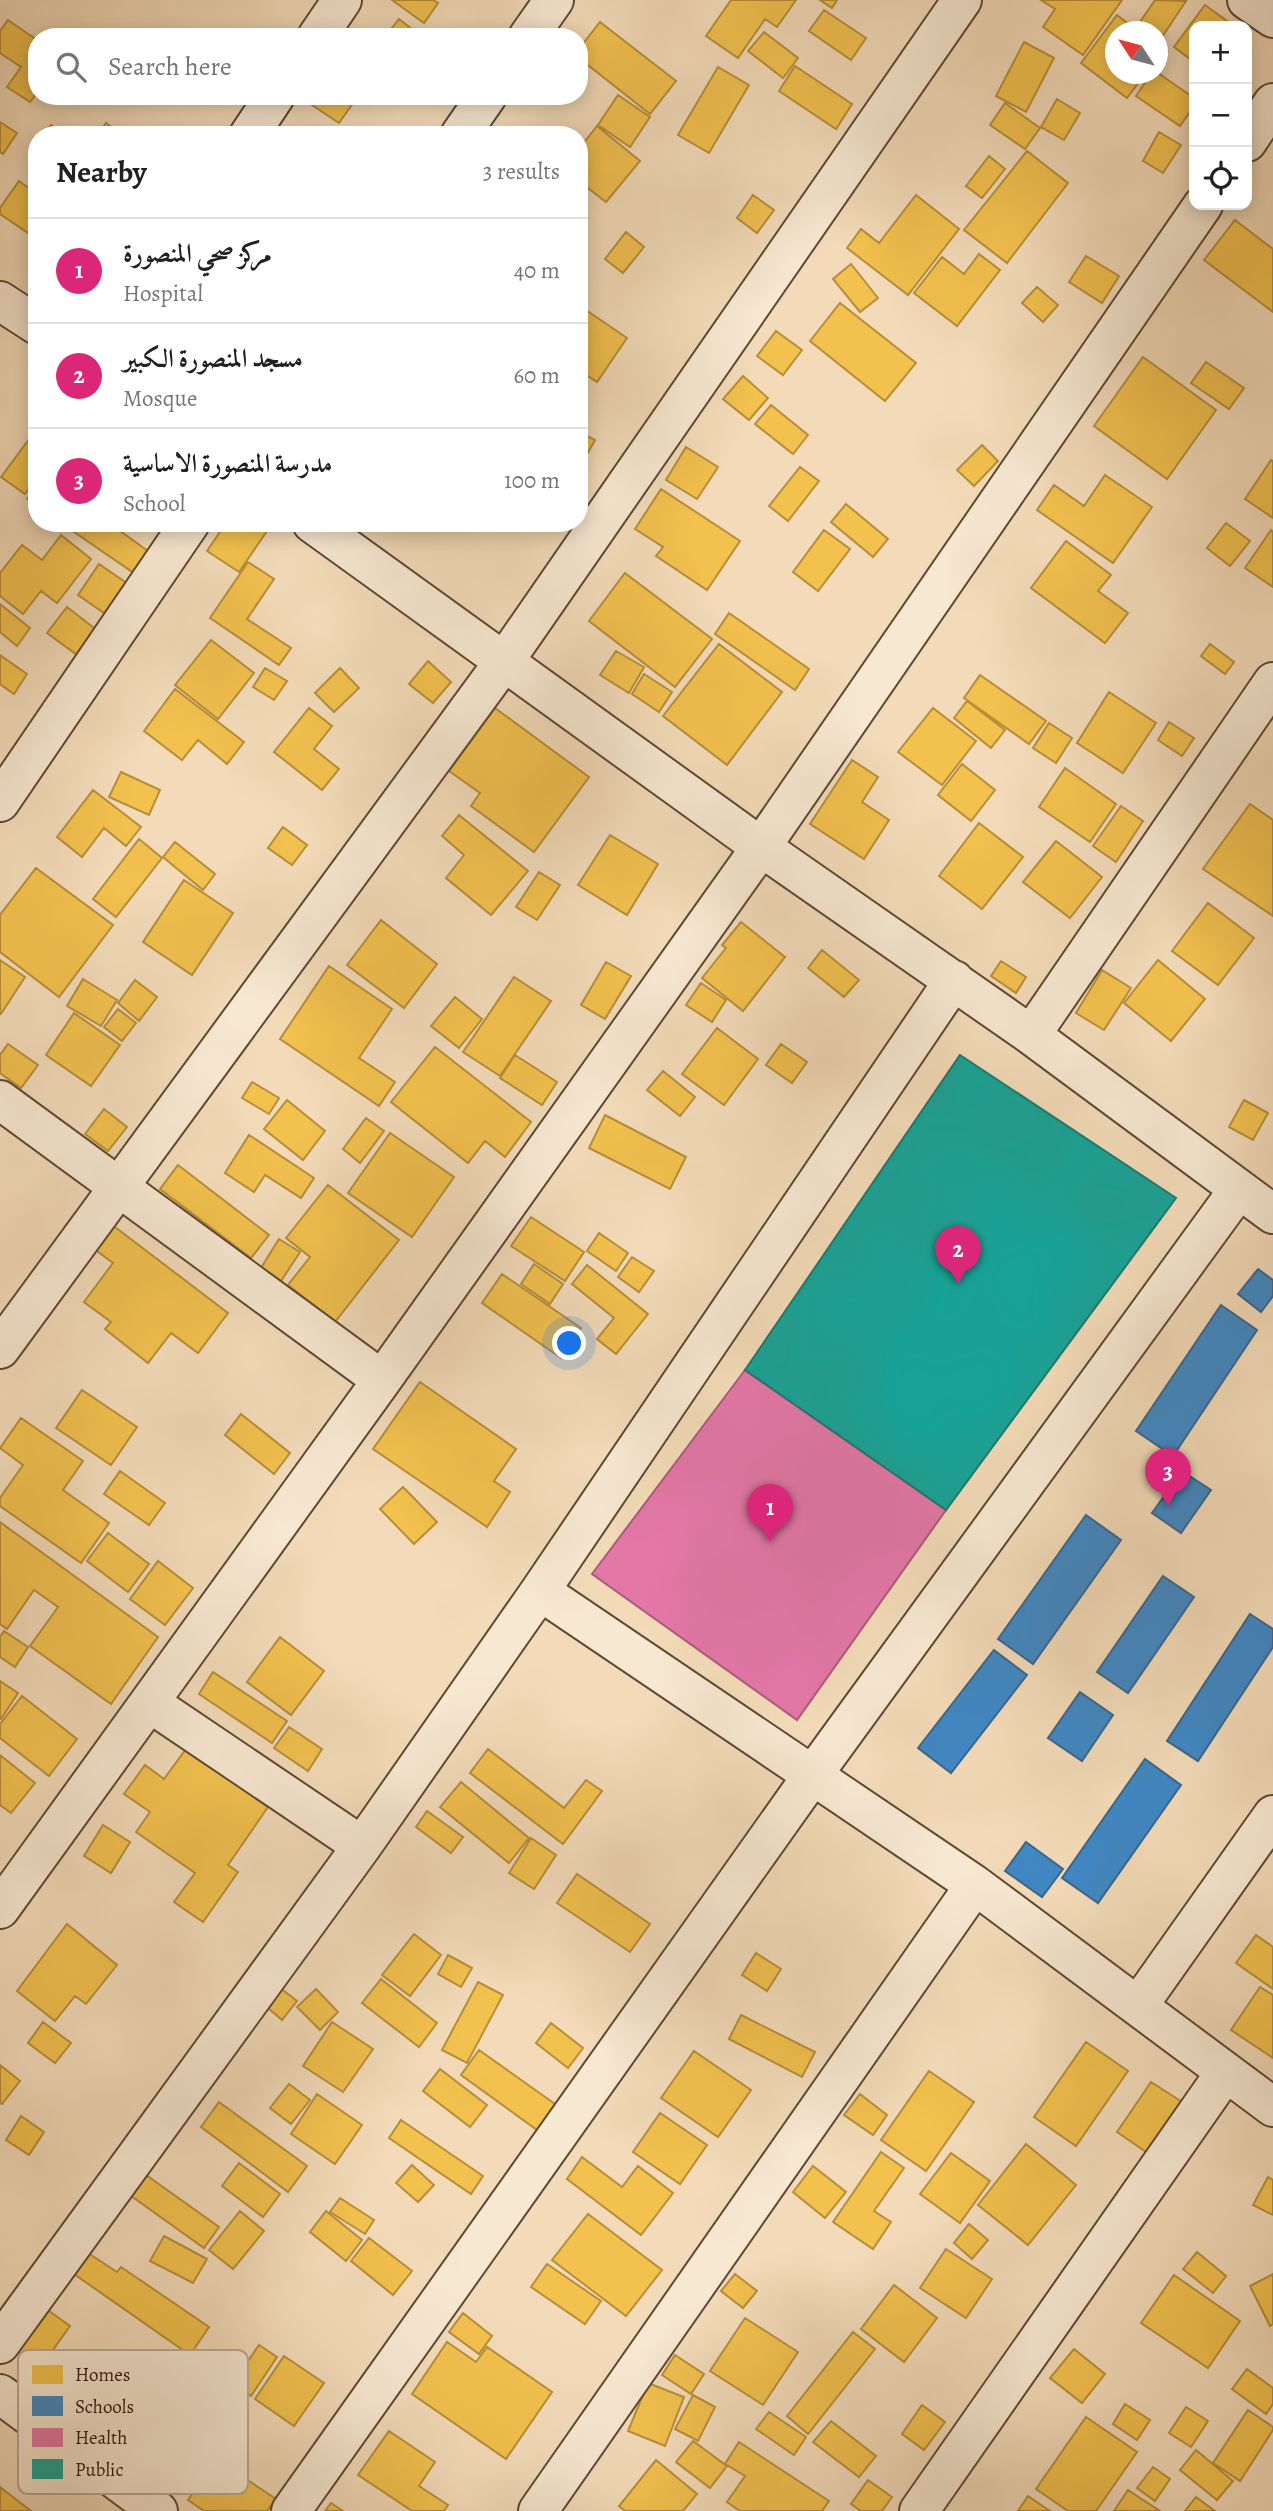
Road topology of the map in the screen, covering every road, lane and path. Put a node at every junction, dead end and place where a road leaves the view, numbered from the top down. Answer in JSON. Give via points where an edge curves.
{"nodes":[{"id":1,"x":342,"y":0,"type":"edge"},
{"id":2,"x":554,"y":0,"type":"edge"},
{"id":3,"x":962,"y":0,"type":"edge"},
{"id":4,"x":1247,"y":0,"type":"edge"},
{"id":5,"x":1273,"y":18,"type":"edge"},
{"id":6,"x":323,"y":28,"type":"edge"},
{"id":7,"x":534,"y":28,"type":"edge"},
{"id":8,"x":1273,"y":103,"type":"edge"},
{"id":9,"x":269,"y":105,"type":"edge"},
{"id":10,"x":481,"y":105,"type":"edge"},
{"id":11,"x":255,"y":126,"type":"edge"},
{"id":12,"x":466,"y":126,"type":"edge"},
{"id":13,"x":1252,"y":134,"type":"edge"},
{"id":14,"x":1200,"y":210,"type":"edge"},
{"id":15,"x":0,"y":301,"type":"edge"},
{"id":16,"x":28,"y":319,"type":"edge"},
{"id":17,"x":184,"y":532,"type":"edge"},
{"id":18,"x":324,"y":532,"type":"edge"},
{"id":19,"x":503,"y":663,"type":"junction"},
{"id":20,"x":1273,"y":682,"type":"edge"},
{"id":21,"x":0,"y":802,"type":"edge"},
{"id":22,"x":761,"y":847,"type":"junction"},
{"id":23,"x":954,"y":980,"type":"junction"},
{"id":24,"x":1031,"y":1035,"type":"junction"},
{"id":25,"x":0,"y":1100,"type":"edge"},
{"id":26,"x":118,"y":1185,"type":"junction"},
{"id":27,"x":1239,"y":1189,"type":"junction"},
{"id":28,"x":1273,"y":1214,"type":"edge"},
{"id":29,"x":0,"y":1349,"type":"edge"},
{"id":30,"x":382,"y":1380,"type":"junction"},
{"id":31,"x":540,"y":1591,"type":"junction"},
{"id":32,"x":150,"y":1703,"type":"junction"},
{"id":33,"x":812,"y":1776,"type":"junction"},
{"id":34,"x":1273,"y":1815,"type":"edge"},
{"id":35,"x":362,"y":1846,"type":"junction"},
{"id":36,"x":975,"y":1885,"type":"junction"},
{"id":37,"x":0,"y":1909,"type":"edge"},
{"id":38,"x":1138,"y":2006,"type":"junction"},
{"id":39,"x":1225,"y":2073,"type":"junction"},
{"id":40,"x":1273,"y":2107,"type":"edge"},
{"id":41,"x":0,"y":2344,"type":"edge"},
{"id":42,"x":0,"y":2394,"type":"edge"},
{"id":43,"x":18,"y":2407,"type":"edge"},
{"id":44,"x":135,"y":2494,"type":"edge"},
{"id":45,"x":158,"y":2511,"type":"edge"},
{"id":46,"x":291,"y":2511,"type":"edge"},
{"id":47,"x":538,"y":2511,"type":"edge"},
{"id":48,"x":919,"y":2511,"type":"edge"}],
"edges":[{"from":1,"to":6,"type":"street"},
{"from":2,"to":7,"type":"street"},
{"from":3,"to":19,"type":"street"},
{"from":4,"to":5,"type":"street"},
{"from":8,"to":13,"type":"street"},
{"from":9,"to":11,"type":"street"},
{"from":10,"to":12,"type":"street"},
{"from":14,"to":22,"type":"street"},
{"from":15,"to":16,"type":"street"},
{"from":17,"to":21,"type":"street"},
{"from":18,"to":19,"type":"street"},
{"from":19,"to":22,"type":"street"},
{"from":19,"to":26,"type":"street"},
{"from":20,"to":24,"type":"street"},
{"from":22,"to":23,"type":"street"},
{"from":22,"to":30,"type":"street"},
{"from":23,"to":24,"type":"street"},
{"from":23,"to":31,"type":"street"},
{"from":24,"to":27,"type":"street"},
{"from":25,"to":26,"type":"street"},
{"from":26,"to":29,"type":"street"},
{"from":26,"to":30,"type":"street"},
{"from":27,"to":28,"type":"street"},
{"from":27,"to":33,"type":"street"},
{"from":30,"to":32,"type":"street"},
{"from":31,"to":33,"type":"street"},
{"from":31,"to":35,"type":"street"},
{"from":32,"to":35,"type":"street"},
{"from":32,"to":37,"type":"street"},
{"from":33,"to":36,"type":"street"},
{"from":33,"to":46,"type":"street"},
{"from":34,"to":38,"type":"street"},
{"from":35,"to":41,"type":"street"},
{"from":36,"to":38,"type":"street"},
{"from":36,"to":47,"type":"street"},
{"from":38,"to":39,"type":"street"},
{"from":39,"to":40,"type":"street"},
{"from":39,"to":48,"type":"street"},
{"from":42,"to":43,"type":"street"},
{"from":44,"to":45,"type":"street"}]}
